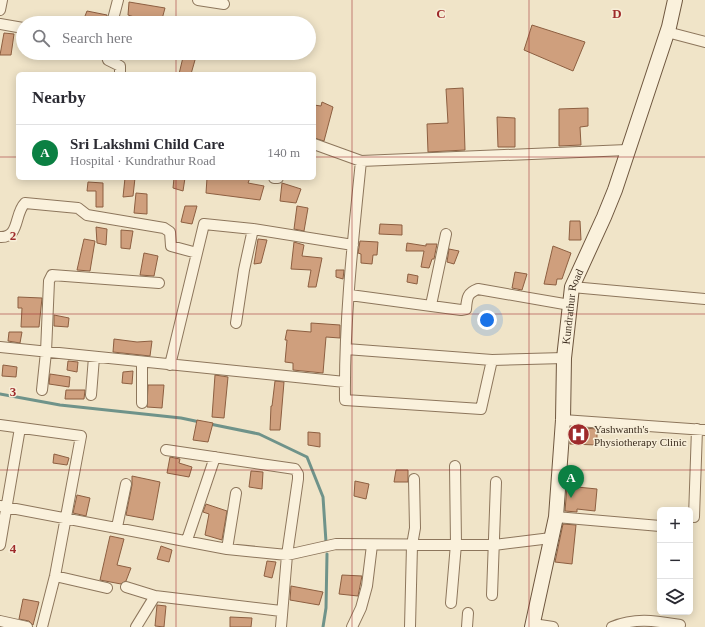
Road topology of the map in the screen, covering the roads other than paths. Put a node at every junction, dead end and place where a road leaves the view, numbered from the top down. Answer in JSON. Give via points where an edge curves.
{"nodes":[{"id":1,"x":2,"y":0,"type":"edge"},
{"id":2,"x":118,"y":0,"type":"edge"},
{"id":3,"x":198,"y":0,"type":"edge"},
{"id":4,"x":675,"y":0,"type":"edge"},
{"id":5,"x":224,"y":4,"type":"dead end"},
{"id":6,"x":0,"y":10,"type":"edge"},
{"id":7,"x":114,"y":16,"type":"edge"},
{"id":8,"x":0,"y":24,"type":"edge"},
{"id":9,"x":16,"y":27,"type":"edge"},
{"id":10,"x":667,"y":32,"type":"junction"},
{"id":11,"x":705,"y":42,"type":"edge"},
{"id":12,"x":108,"y":60,"type":"edge"},
{"id":13,"x":120,"y":72,"type":"edge"},
{"id":14,"x":316,"y":145,"type":"edge"},
{"id":15,"x":627,"y":150,"type":"junction"},
{"id":16,"x":361,"y":161,"type":"junction"},
{"id":17,"x":252,"y":229,"type":"junction"},
{"id":18,"x":446,"y":234,"type":"dead end"},
{"id":19,"x":0,"y":237,"type":"edge"},
{"id":20,"x":352,"y":245,"type":"junction"},
{"id":21,"x":197,"y":253,"type":"junction"},
{"id":22,"x":159,"y":283,"type":"dead end"},
{"id":23,"x":572,"y":286,"type":"junction"},
{"id":24,"x":350,"y":295,"type":"junction"},
{"id":25,"x":705,"y":299,"type":"edge"},
{"id":26,"x":431,"y":305,"type":"junction"},
{"id":27,"x":570,"y":306,"type":"junction"},
{"id":28,"x":236,"y":323,"type":"dead end"},
{"id":29,"x":0,"y":347,"type":"edge"},
{"id":30,"x":346,"y":349,"type":"junction"},
{"id":31,"x":46,"y":352,"type":"junction"},
{"id":32,"x":94,"y":357,"type":"junction"},
{"id":33,"x":564,"y":358,"type":"junction"},
{"id":34,"x":492,"y":360,"type":"junction"},
{"id":35,"x":142,"y":362,"type":"junction"},
{"id":36,"x":170,"y":365,"type":"junction"},
{"id":37,"x":345,"y":382,"type":"junction"},
{"id":38,"x":42,"y":390,"type":"dead end"},
{"id":39,"x":91,"y":395,"type":"dead end"},
{"id":40,"x":142,"y":403,"type":"dead end"},
{"id":41,"x":564,"y":420,"type":"junction"},
{"id":42,"x":0,"y":425,"type":"edge"},
{"id":43,"x":20,"y":428,"type":"junction"},
{"id":44,"x":701,"y":430,"type":"edge"},
{"id":45,"x":166,"y":450,"type":"dead end"},
{"id":46,"x":215,"y":457,"type":"junction"},
{"id":47,"x":456,"y":466,"type":"dead end"},
{"id":48,"x":414,"y":479,"type":"dead end"},
{"id":49,"x":496,"y":482,"type":"dead end"},
{"id":50,"x":126,"y":484,"type":"dead end"},
{"id":51,"x":236,"y":493,"type":"dead end"},
{"id":52,"x":4,"y":506,"type":"edge"},
{"id":53,"x":694,"y":517,"type":"dead end"},
{"id":54,"x":66,"y":518,"type":"junction"},
{"id":55,"x":556,"y":518,"type":"junction"},
{"id":56,"x":657,"y":526,"type":"edge"},
{"id":57,"x":117,"y":528,"type":"junction"},
{"id":58,"x":551,"y":538,"type":"junction"},
{"id":59,"x":187,"y":540,"type":"junction"},
{"id":60,"x":456,"y":544,"type":"junction"},
{"id":61,"x":0,"y":545,"type":"edge"},
{"id":62,"x":412,"y":545,"type":"junction"},
{"id":63,"x":494,"y":545,"type":"junction"},
{"id":64,"x":372,"y":546,"type":"junction"},
{"id":65,"x":227,"y":549,"type":"junction"},
{"id":66,"x":287,"y":555,"type":"junction"},
{"id":67,"x":56,"y":576,"type":"junction"},
{"id":68,"x":126,"y":587,"type":"dead end"},
{"id":69,"x":107,"y":588,"type":"dead end"},
{"id":70,"x":492,"y":595,"type":"dead end"},
{"id":71,"x":155,"y":596,"type":"junction"},
{"id":72,"x":452,"y":603,"type":"dead end"},
{"id":73,"x":281,"y":611,"type":"junction"},
{"id":74,"x":468,"y":613,"type":"dead end"},
{"id":75,"x":0,"y":621,"type":"edge"},
{"id":76,"x":680,"y":625,"type":"dead end"},
{"id":77,"x":532,"y":626,"type":"edge"},
{"id":78,"x":27,"y":627,"type":"edge"},
{"id":79,"x":42,"y":627,"type":"edge"},
{"id":80,"x":136,"y":627,"type":"edge"},
{"id":81,"x":281,"y":627,"type":"edge"},
{"id":82,"x":352,"y":627,"type":"edge"},
{"id":83,"x":410,"y":627,"type":"edge"},
{"id":84,"x":467,"y":627,"type":"edge"},
{"id":85,"x":553,"y":627,"type":"edge"},
{"id":86,"x":612,"y":627,"type":"edge"}],
"edges":[{"from":1,"to":6,"type":"street"},
{"from":2,"to":7,"type":"street"},
{"from":3,"to":5,"type":"street"},
{"from":4,"to":10,"type":"street","name":"Kundrathur Road"},
{"from":8,"to":9,"type":"street"},
{"from":10,"to":11,"type":"street"},
{"from":10,"to":15,"type":"street","name":"Kundrathur Road"},
{"from":12,"to":13,"type":"street","via":[[120,66]]},
{"from":14,"to":16,"type":"street"},
{"from":15,"to":16,"type":"street"},
{"from":15,"to":23,"type":"street","name":"Kundrathur Road","via":[[604,217]]},
{"from":16,"to":20,"type":"street"},
{"from":17,"to":20,"type":"street"},
{"from":17,"to":21,"type":"street","via":[[204,224]]},
{"from":17,"to":28,"type":"street"},
{"from":18,"to":26,"type":"street"},
{"from":19,"to":21,"type":"street","via":[[13,233],[20,210],[25,203],[78,208],[87,215],[164,228],[170,232],[171,246]]},
{"from":20,"to":24,"type":"street"},
{"from":21,"to":36,"type":"street"},
{"from":22,"to":31,"type":"street","via":[[52,275],[49,281]]},
{"from":23,"to":25,"type":"street"},
{"from":23,"to":27,"type":"street","name":"Kundrathur Road"},
{"from":24,"to":26,"type":"street"},
{"from":24,"to":30,"type":"street"},
{"from":26,"to":27,"type":"street","via":[[466,309],[471,291],[478,289]]},
{"from":27,"to":33,"type":"street","name":"Kundrathur Road"},
{"from":29,"to":31,"type":"street"},
{"from":30,"to":34,"type":"street"},
{"from":30,"to":37,"type":"street"},
{"from":31,"to":32,"type":"street"},
{"from":31,"to":38,"type":"street"},
{"from":32,"to":35,"type":"street"},
{"from":32,"to":39,"type":"street"},
{"from":33,"to":34,"type":"street"},
{"from":33,"to":41,"type":"street","name":"Kundrathur Road"},
{"from":34,"to":37,"type":"street","via":[[481,409],[345,400]]},
{"from":35,"to":36,"type":"street"},
{"from":35,"to":40,"type":"street"},
{"from":36,"to":37,"type":"street"},
{"from":41,"to":44,"type":"street"},
{"from":41,"to":55,"type":"street","name":"Kundrathur Road"},
{"from":42,"to":43,"type":"street"},
{"from":43,"to":52,"type":"street"},
{"from":43,"to":54,"type":"street","via":[[80,436]]},
{"from":44,"to":53,"type":"street"},
{"from":45,"to":46,"type":"street"},
{"from":46,"to":59,"type":"street"},
{"from":46,"to":66,"type":"street","via":[[295,469],[298,479]]},
{"from":47,"to":60,"type":"street"},
{"from":48,"to":62,"type":"street","via":[[415,528]]},
{"from":49,"to":63,"type":"street"},
{"from":50,"to":57,"type":"street"},
{"from":51,"to":65,"type":"street"},
{"from":52,"to":54,"type":"street"},
{"from":52,"to":61,"type":"street"},
{"from":54,"to":57,"type":"street"},
{"from":54,"to":67,"type":"street"},
{"from":55,"to":56,"type":"street"},
{"from":55,"to":58,"type":"street","name":"Kundrathur Road"},
{"from":57,"to":59,"type":"street"},
{"from":58,"to":63,"type":"street"},
{"from":58,"to":77,"type":"street","name":"Kundrathur Road"},
{"from":59,"to":65,"type":"street"},
{"from":60,"to":62,"type":"street"},
{"from":60,"to":63,"type":"street"},
{"from":60,"to":72,"type":"street"},
{"from":62,"to":64,"type":"street"},
{"from":62,"to":83,"type":"street"},
{"from":63,"to":70,"type":"street"},
{"from":64,"to":66,"type":"street","via":[[336,544]]},
{"from":64,"to":82,"type":"street","via":[[367,586]]},
{"from":65,"to":66,"type":"street"},
{"from":66,"to":73,"type":"street"},
{"from":67,"to":69,"type":"street"},
{"from":67,"to":79,"type":"street"},
{"from":68,"to":71,"type":"street"},
{"from":71,"to":73,"type":"street"},
{"from":71,"to":80,"type":"street"},
{"from":73,"to":81,"type":"street"},
{"from":74,"to":84,"type":"street"},
{"from":75,"to":78,"type":"street"},
{"from":76,"to":86,"type":"street","via":[[645,620]]},
{"from":77,"to":85,"type":"street"}]}
